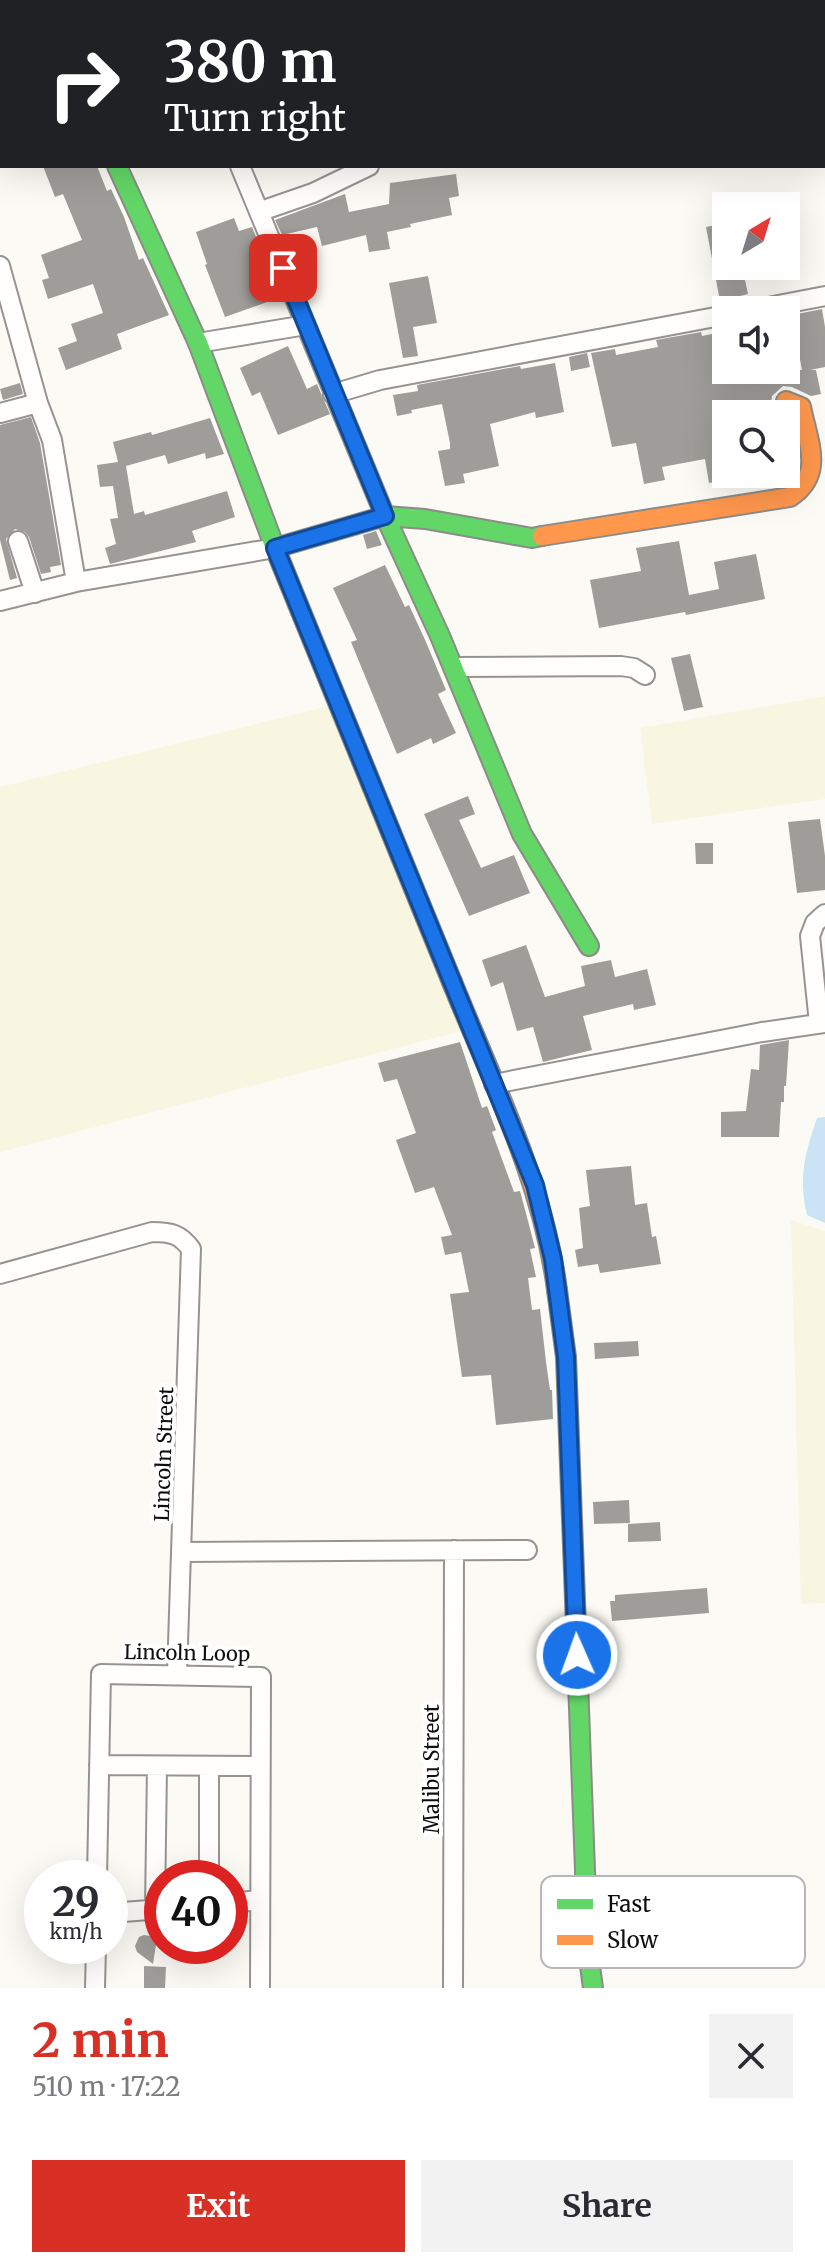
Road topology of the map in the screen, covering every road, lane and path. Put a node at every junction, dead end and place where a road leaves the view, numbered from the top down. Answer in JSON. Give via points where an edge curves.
{"nodes":[{"id":1,"x":118,"y":168,"type":"edge"},
{"id":2,"x":241,"y":168,"type":"edge"},
{"id":3,"x":365,"y":168,"type":"edge"},
{"id":4,"x":261,"y":211,"type":"junction"},
{"id":5,"x":0,"y":266,"type":"edge"},
{"id":6,"x":3,"y":293,"type":"edge"},
{"id":7,"x":825,"y":296,"type":"edge"},
{"id":8,"x":800,"y":301,"type":"edge"},
{"id":9,"x":712,"y":318,"type":"edge"},
{"id":10,"x":306,"y":325,"type":"junction"},
{"id":11,"x":198,"y":343,"type":"junction"},
{"id":12,"x":333,"y":394,"type":"junction"},
{"id":13,"x":38,"y":403,"type":"junction"},
{"id":14,"x":800,"y":407,"type":"edge"},
{"id":15,"x":0,"y":413,"type":"edge"},
{"id":16,"x":385,"y":516,"type":"junction"},
{"id":17,"x":18,"y":541,"type":"dead end"},
{"id":18,"x":275,"y":548,"type":"junction"},
{"id":19,"x":76,"y":582,"type":"junction"},
{"id":20,"x":35,"y":593,"type":"junction"},
{"id":21,"x":0,"y":601,"type":"edge"},
{"id":22,"x":453,"y":667,"type":"junction"},
{"id":23,"x":645,"y":675,"type":"dead end"},
{"id":24,"x":825,"y":914,"type":"edge"},
{"id":25,"x":589,"y":946,"type":"dead end"},
{"id":26,"x":822,"y":1023,"type":"edge"},
{"id":27,"x":494,"y":1084,"type":"junction"},
{"id":28,"x":0,"y":1274,"type":"edge"},
{"id":29,"x":454,"y":1550,"type":"junction"},
{"id":30,"x":527,"y":1550,"type":"dead end"},
{"id":31,"x":183,"y":1552,"type":"junction"},
{"id":32,"x":177,"y":1674,"type":"junction"},
{"id":33,"x":99,"y":1765,"type":"junction"},
{"id":34,"x":157,"y":1766,"type":"junction"},
{"id":35,"x":209,"y":1766,"type":"junction"},
{"id":36,"x":260,"y":1766,"type":"junction"},
{"id":37,"x":97,"y":1860,"type":"edge"},
{"id":38,"x":158,"y":1860,"type":"edge"},
{"id":39,"x":209,"y":1860,"type":"edge"},
{"id":40,"x":585,"y":1876,"type":"edge"},
{"id":41,"x":260,"y":1900,"type":"junction"},
{"id":42,"x":248,"y":1901,"type":"edge"},
{"id":43,"x":96,"y":1964,"type":"edge"},
{"id":44,"x":590,"y":1968,"type":"edge"},
{"id":45,"x":95,"y":1988,"type":"edge"},
{"id":46,"x":260,"y":1988,"type":"edge"},
{"id":47,"x":453,"y":1988,"type":"edge"},
{"id":48,"x":593,"y":1988,"type":"edge"}],
"edges":[{"from":1,"to":11,"type":"street"},
{"from":2,"to":4,"type":"street"},
{"from":3,"to":4,"type":"street"},
{"from":4,"to":10,"type":"street"},
{"from":5,"to":6,"type":"street"},
{"from":6,"to":13,"type":"street"},
{"from":7,"to":8,"type":"street"},
{"from":9,"to":12,"type":"street","via":[[380,380]]},
{"from":10,"to":11,"type":"street"},
{"from":10,"to":12,"type":"street"},
{"from":11,"to":18,"type":"street"},
{"from":12,"to":16,"type":"street"},
{"from":13,"to":15,"type":"street"},
{"from":13,"to":19,"type":"street","via":[[52,440]]},
{"from":14,"to":16,"type":"street","via":[[813,466],[802,489],[790,497],[532,538]]},
{"from":16,"to":18,"type":"street"},
{"from":16,"to":22,"type":"street"},
{"from":17,"to":20,"type":"street"},
{"from":18,"to":19,"type":"street"},
{"from":18,"to":27,"type":"street"},
{"from":19,"to":20,"type":"street"},
{"from":20,"to":21,"type":"street"},
{"from":22,"to":23,"type":"street","via":[[621,666]]},
{"from":22,"to":25,"type":"street","via":[[522,834]]},
{"from":24,"to":26,"type":"street","via":[[810,936]]},
{"from":26,"to":27,"type":"street"},
{"from":27,"to":40,"type":"street","via":[[535,1185],[553,1259],[566,1357]]},
{"from":28,"to":31,"type":"street","name":"Lincoln Street","via":[[152,1232],[182,1237],[191,1249]]},
{"from":29,"to":30,"type":"street"},
{"from":29,"to":31,"type":"street"},
{"from":29,"to":47,"type":"street","name":"Malibu Street"},
{"from":31,"to":32,"type":"street","name":"Lincoln Street"},
{"from":32,"to":33,"type":"street","name":"Lincoln Loop","via":[[101,1674]]},
{"from":32,"to":36,"type":"street","name":"Lincoln Loop","via":[[261,1677]]},
{"from":33,"to":34,"type":"street"},
{"from":33,"to":37,"type":"street","name":"Lincoln Loop"},
{"from":34,"to":35,"type":"street"},
{"from":34,"to":38,"type":"street"},
{"from":35,"to":36,"type":"street"},
{"from":35,"to":39,"type":"street"},
{"from":36,"to":41,"type":"street","name":"Lincoln Loop"},
{"from":41,"to":42,"type":"street"},
{"from":41,"to":46,"type":"street","name":"Lincoln Loop"},
{"from":43,"to":45,"type":"street"},
{"from":44,"to":48,"type":"street"}]}
